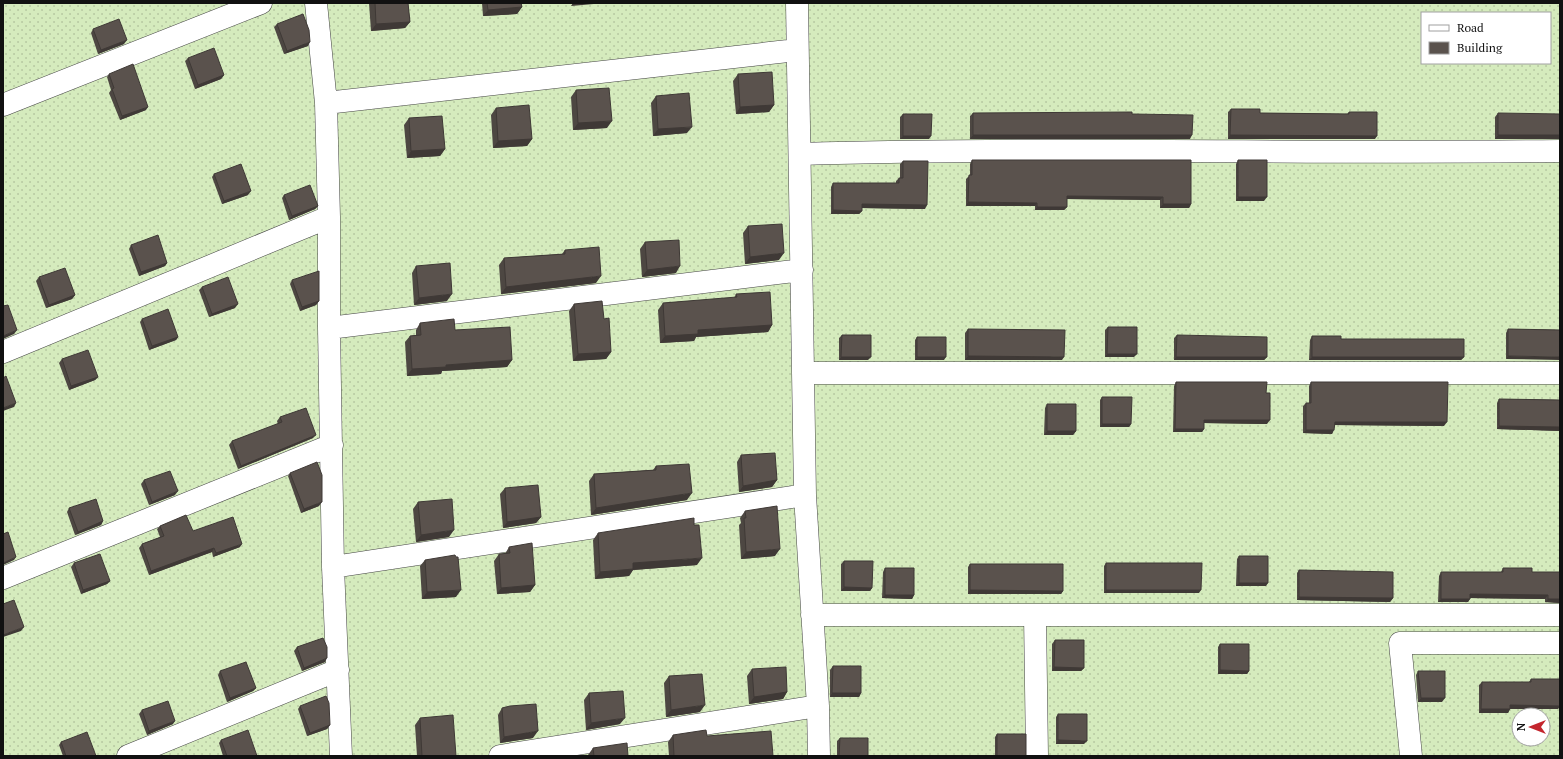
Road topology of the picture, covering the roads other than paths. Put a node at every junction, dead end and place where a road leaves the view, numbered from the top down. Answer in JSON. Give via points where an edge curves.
{"nodes":[{"id":1,"x":261,"y":3,"type":"edge"},
{"id":2,"x":316,"y":3,"type":"edge"},
{"id":3,"x":797,"y":3,"type":"edge"},
{"id":4,"x":797,"y":50,"type":"junction"},
{"id":5,"x":326,"y":103,"type":"junction"},
{"id":6,"x":3,"y":105,"type":"edge"},
{"id":7,"x":1560,"y":151,"type":"edge"},
{"id":8,"x":800,"y":154,"type":"junction"},
{"id":9,"x":329,"y":217,"type":"junction"},
{"id":10,"x":802,"y":270,"type":"junction"},
{"id":11,"x":329,"y":328,"type":"junction"},
{"id":12,"x":3,"y":352,"type":"edge"},
{"id":13,"x":803,"y":373,"type":"junction"},
{"id":14,"x":1560,"y":373,"type":"edge"},
{"id":15,"x":332,"y":445,"type":"junction"},
{"id":16,"x":805,"y":495,"type":"junction"},
{"id":17,"x":333,"y":567,"type":"junction"},
{"id":18,"x":3,"y":578,"type":"edge"},
{"id":19,"x":812,"y":615,"type":"junction"},
{"id":20,"x":1035,"y":615,"type":"junction"},
{"id":21,"x":1560,"y":615,"type":"edge"},
{"id":22,"x":1560,"y":644,"type":"edge"},
{"id":23,"x":338,"y":670,"type":"junction"},
{"id":24,"x":818,"y":706,"type":"junction"},
{"id":25,"x":128,"y":756,"type":"edge"},
{"id":26,"x":342,"y":756,"type":"edge"},
{"id":27,"x":500,"y":756,"type":"edge"},
{"id":28,"x":819,"y":756,"type":"edge"},
{"id":29,"x":1037,"y":756,"type":"edge"},
{"id":30,"x":1411,"y":756,"type":"edge"}],
"edges":[{"from":1,"to":6,"type":"lane"},
{"from":2,"to":5,"type":"lane"},
{"from":3,"to":4,"type":"lane"},
{"from":4,"to":5,"type":"lane"},
{"from":4,"to":8,"type":"lane"},
{"from":5,"to":9,"type":"lane"},
{"from":7,"to":8,"type":"lane","via":[[929,151]]},
{"from":8,"to":10,"type":"lane"},
{"from":9,"to":11,"type":"lane"},
{"from":9,"to":12,"type":"lane"},
{"from":10,"to":11,"type":"lane"},
{"from":10,"to":13,"type":"lane"},
{"from":11,"to":15,"type":"lane"},
{"from":13,"to":14,"type":"lane"},
{"from":13,"to":16,"type":"lane"},
{"from":15,"to":17,"type":"lane"},
{"from":15,"to":18,"type":"lane"},
{"from":16,"to":17,"type":"lane"},
{"from":16,"to":19,"type":"lane"},
{"from":17,"to":23,"type":"lane"},
{"from":19,"to":20,"type":"lane"},
{"from":19,"to":24,"type":"lane"},
{"from":20,"to":21,"type":"lane"},
{"from":20,"to":29,"type":"lane"},
{"from":22,"to":30,"type":"lane","via":[[1400,644]]},
{"from":23,"to":25,"type":"lane"},
{"from":23,"to":26,"type":"lane"},
{"from":24,"to":27,"type":"lane"},
{"from":24,"to":28,"type":"lane"}]}
